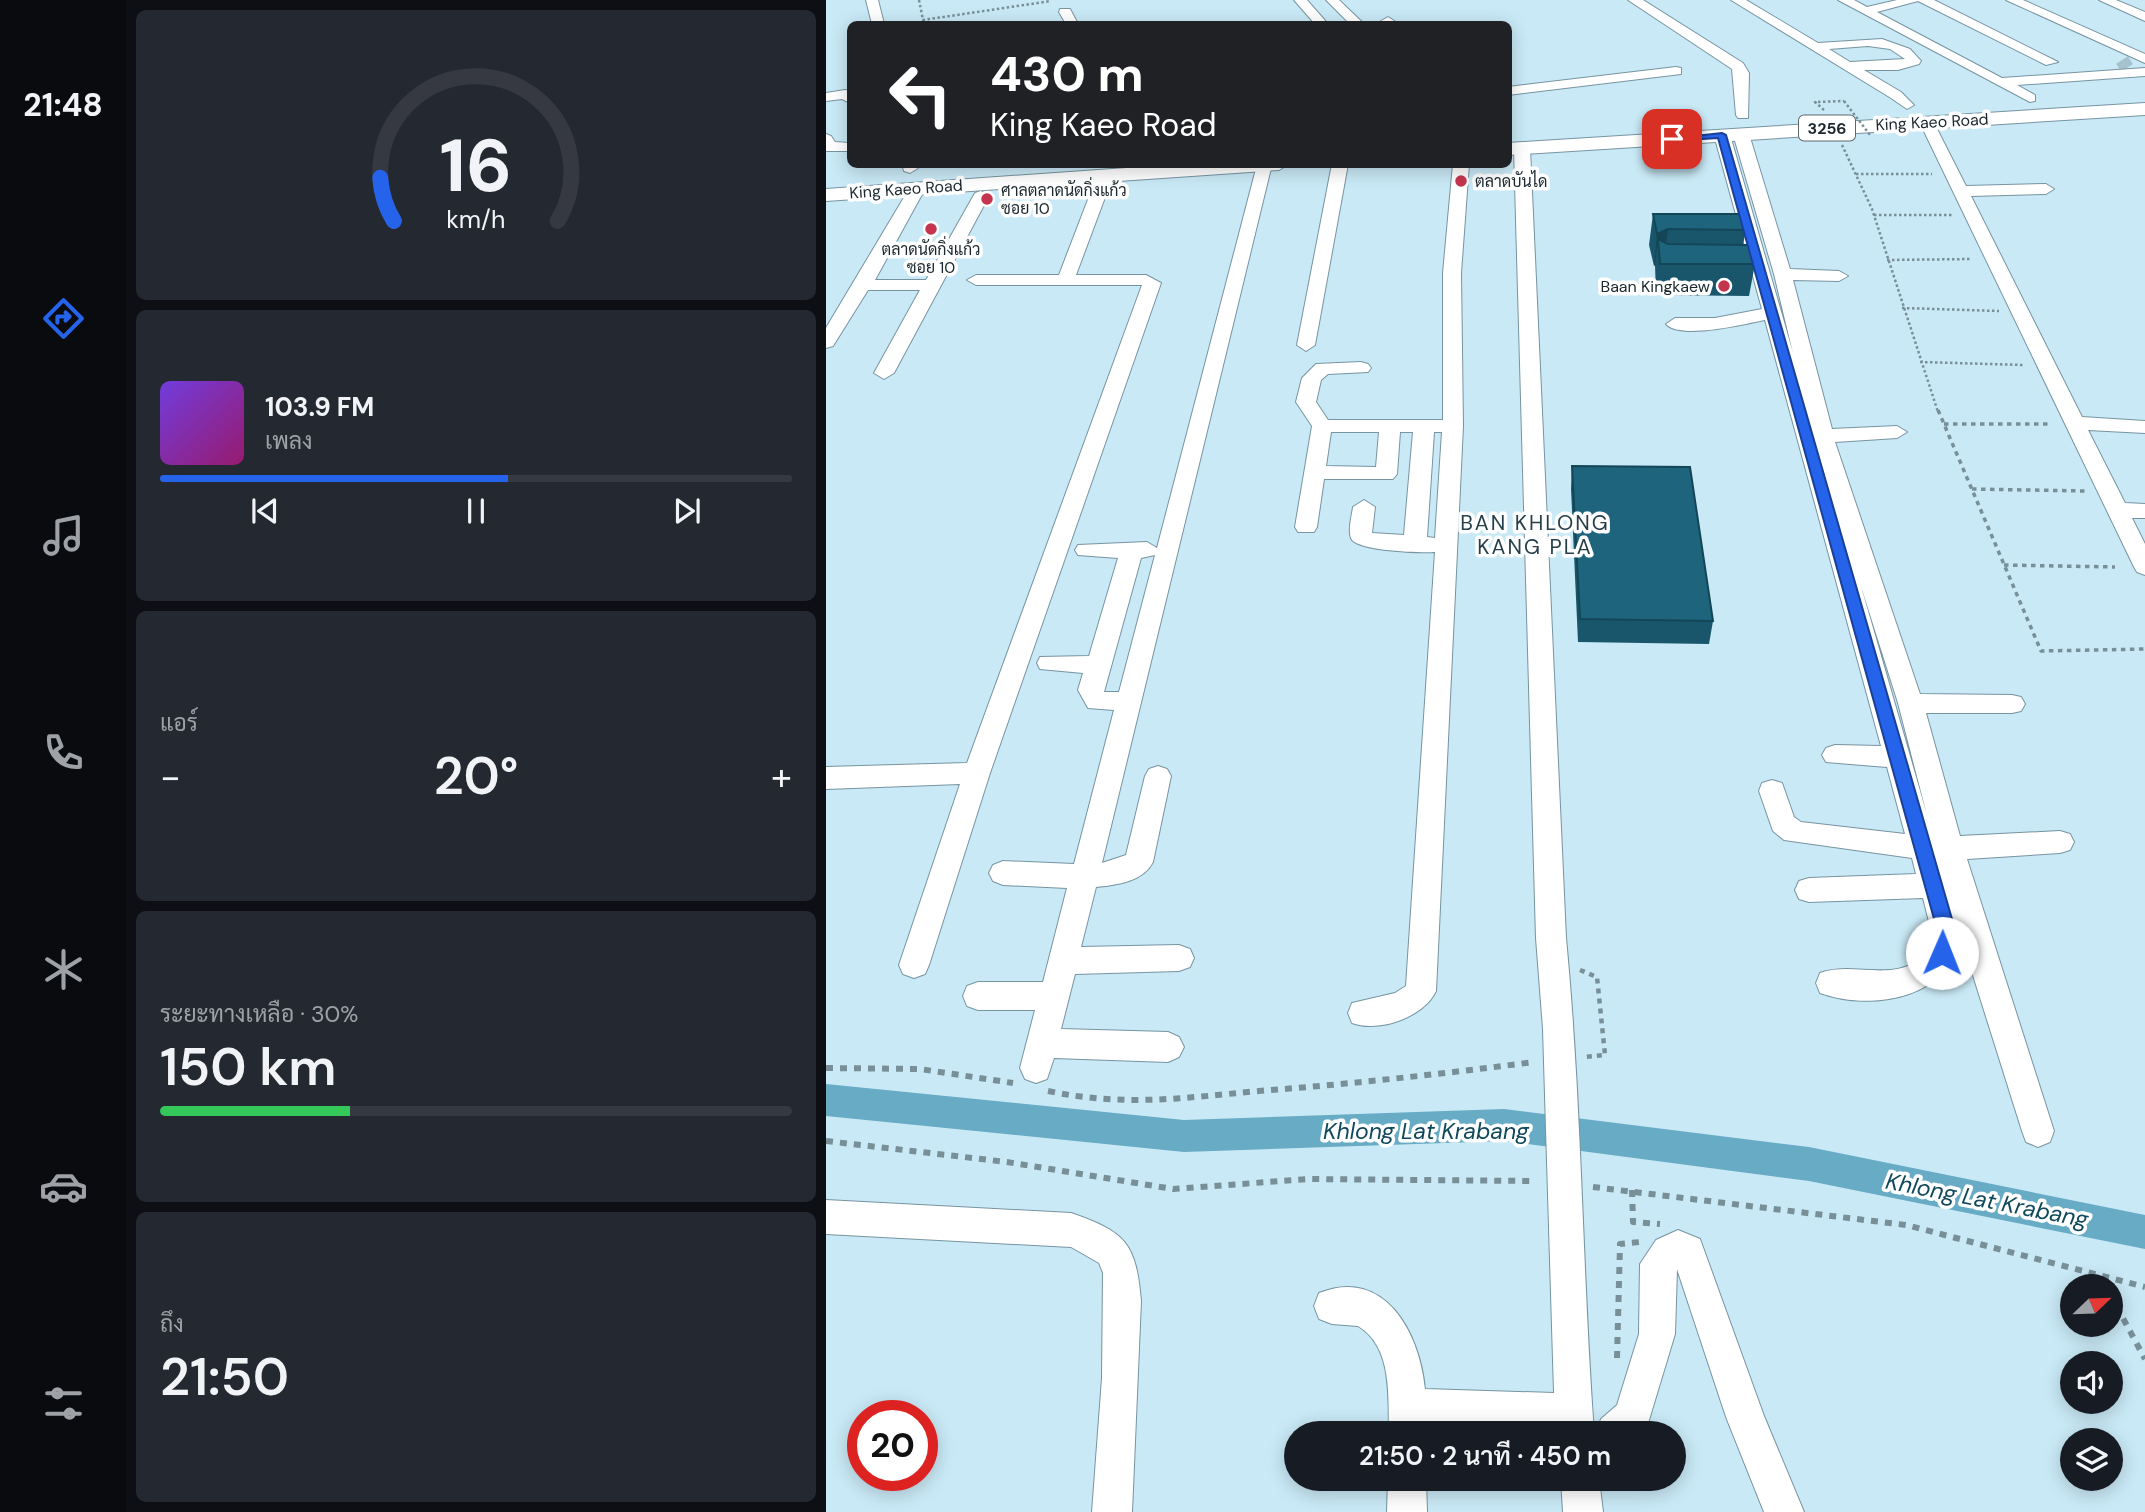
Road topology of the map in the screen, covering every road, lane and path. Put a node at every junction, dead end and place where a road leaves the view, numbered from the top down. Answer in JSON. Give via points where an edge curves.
{"nodes":[{"id":1,"x":872,"y":0,"type":"edge"},
{"id":2,"x":919,"y":0,"type":"edge"},
{"id":3,"x":1300,"y":0,"type":"edge"},
{"id":4,"x":1332,"y":0,"type":"edge"},
{"id":5,"x":1634,"y":0,"type":"edge"},
{"id":6,"x":1737,"y":0,"type":"edge"},
{"id":7,"x":1844,"y":0,"type":"edge"},
{"id":8,"x":1913,"y":0,"type":"edge"},
{"id":9,"x":1924,"y":0,"type":"edge"},
{"id":10,"x":2012,"y":0,"type":"edge"},
{"id":11,"x":2105,"y":0,"type":"edge"},
{"id":12,"x":1866,"y":11,"type":"junction"},
{"id":13,"x":2145,"y":17,"type":"edge"},
{"id":14,"x":1069,"y":18,"type":"edge"},
{"id":15,"x":877,"y":21,"type":"edge"},
{"id":16,"x":1319,"y":21,"type":"edge"},
{"id":17,"x":1354,"y":21,"type":"edge"},
{"id":18,"x":1838,"y":45,"type":"junction"},
{"id":19,"x":1816,"y":47,"type":"junction"},
{"id":20,"x":2144,"y":59,"type":"edge"},
{"id":21,"x":2051,"y":62,"type":"dead end"},
{"id":22,"x":2129,"y":65,"type":"edge"},
{"id":23,"x":1848,"y":66,"type":"junction"},
{"id":24,"x":1877,"y":66,"type":"junction"},
{"id":25,"x":1676,"y":71,"type":"dead end"},
{"id":26,"x":2002,"y":82,"type":"junction"},
{"id":27,"x":1512,"y":91,"type":"edge"},
{"id":28,"x":847,"y":96,"type":"edge"},
{"id":29,"x":826,"y":97,"type":"edge"},
{"id":30,"x":2030,"y":98,"type":"junction"},
{"id":31,"x":2144,"y":98,"type":"edge"},
{"id":32,"x":1907,"y":105,"type":"junction"},
{"id":33,"x":1824,"y":110,"type":"junction"},
{"id":34,"x":1927,"y":122,"type":"junction"},
{"id":35,"x":1735,"y":128,"type":"junction"},
{"id":36,"x":1835,"y":128,"type":"junction"},
{"id":37,"x":1870,"y":135,"type":"dead end"},
{"id":38,"x":826,"y":139,"type":"edge"},
{"id":39,"x":1513,"y":143,"type":"edge"},
{"id":40,"x":847,"y":148,"type":"edge"},
{"id":41,"x":898,"y":168,"type":"edge"},
{"id":42,"x":1221,"y":168,"type":"edge"},
{"id":43,"x":1264,"y":168,"type":"edge"},
{"id":44,"x":1339,"y":168,"type":"edge"},
{"id":45,"x":1461,"y":168,"type":"edge"},
{"id":46,"x":2003,"y":169,"type":"dead end"},
{"id":47,"x":886,"y":170,"type":"dead end"},
{"id":48,"x":1856,"y":174,"type":"junction"},
{"id":49,"x":1937,"y":174,"type":"dead end"},
{"id":50,"x":1105,"y":176,"type":"junction"},
{"id":51,"x":917,"y":189,"type":"junction"},
{"id":52,"x":2046,"y":189,"type":"dead end"},
{"id":53,"x":2015,"y":190,"type":"junction"},
{"id":54,"x":1958,"y":191,"type":"junction"},
{"id":55,"x":826,"y":195,"type":"edge"},
{"id":56,"x":981,"y":196,"type":"dead end"},
{"id":57,"x":1874,"y":215,"type":"junction"},
{"id":58,"x":1956,"y":215,"type":"dead end"},
{"id":59,"x":1972,"y":259,"type":"dead end"},
{"id":60,"x":1887,"y":260,"type":"junction"},
{"id":61,"x":1783,"y":274,"type":"junction"},
{"id":62,"x":1839,"y":276,"type":"dead end"},
{"id":63,"x":1066,"y":279,"type":"junction"},
{"id":64,"x":976,"y":280,"type":"dead end"},
{"id":65,"x":863,"y":285,"type":"junction"},
{"id":66,"x":933,"y":285,"type":"junction"},
{"id":67,"x":1902,"y":308,"type":"junction"},
{"id":68,"x":2002,"y":312,"type":"dead end"},
{"id":69,"x":1771,"y":313,"type":"junction"},
{"id":70,"x":1675,"y":324,"type":"dead end"},
{"id":71,"x":826,"y":342,"type":"edge"},
{"id":72,"x":1306,"y":345,"type":"dead end"},
{"id":73,"x":1920,"y":362,"type":"junction"},
{"id":74,"x":2023,"y":365,"type":"dead end"},
{"id":75,"x":1361,"y":368,"type":"dead end"},
{"id":76,"x":884,"y":373,"type":"dead end"},
{"id":77,"x":1944,"y":424,"type":"junction"},
{"id":78,"x":2062,"y":424,"type":"junction"},
{"id":79,"x":1322,"y":426,"type":"junction"},
{"id":80,"x":1390,"y":426,"type":"junction"},
{"id":81,"x":1424,"y":426,"type":"junction"},
{"id":82,"x":1453,"y":426,"type":"junction"},
{"id":83,"x":2145,"y":427,"type":"edge"},
{"id":84,"x":1897,"y":432,"type":"dead end"},
{"id":85,"x":1823,"y":436,"type":"junction"},
{"id":86,"x":1315,"y":472,"type":"junction"},
{"id":87,"x":1972,"y":489,"type":"junction"},
{"id":88,"x":2085,"y":491,"type":"dead end"},
{"id":89,"x":1364,"y":507,"type":"dead end"},
{"id":90,"x":2116,"y":510,"type":"junction"},
{"id":91,"x":2145,"y":511,"type":"edge"},
{"id":92,"x":1306,"y":527,"type":"dead end"},
{"id":93,"x":1415,"y":543,"type":"junction"},
{"id":94,"x":1447,"y":546,"type":"junction"},
{"id":95,"x":1132,"y":550,"type":"junction"},
{"id":96,"x":1086,"y":551,"type":"dead end"},
{"id":97,"x":1166,"y":551,"type":"junction"},
{"id":98,"x":2004,"y":565,"type":"junction"},
{"id":99,"x":2145,"y":567,"type":"edge"},
{"id":100,"x":2115,"y":568,"type":"dead end"},
{"id":101,"x":2145,"y":649,"type":"edge"},
{"id":102,"x":1049,"y":663,"type":"dead end"},
{"id":103,"x":1098,"y":665,"type":"junction"},
{"id":104,"x":1128,"y":701,"type":"junction"},
{"id":105,"x":1911,"y":703,"type":"junction"},
{"id":106,"x":2012,"y":704,"type":"dead end"},
{"id":107,"x":1835,"y":755,"type":"dead end"},
{"id":108,"x":1897,"y":757,"type":"junction"},
{"id":109,"x":977,"y":774,"type":"junction"},
{"id":110,"x":1158,"y":776,"type":"dead end"},
{"id":111,"x":826,"y":778,"type":"edge"},
{"id":112,"x":1772,"y":791,"type":"dead end"},
{"id":113,"x":2060,"y":842,"type":"dead end"},
{"id":114,"x":1936,"y":848,"type":"junction"},
{"id":115,"x":1003,"y":873,"type":"dead end"},
{"id":116,"x":1083,"y":875,"type":"junction"},
{"id":117,"x":1933,"y":886,"type":"junction"},
{"id":118,"x":1809,"y":890,"type":"dead end"},
{"id":119,"x":1552,"y":957,"type":"junction"},
{"id":120,"x":1179,"y":958,"type":"dead end"},
{"id":121,"x":1062,"y":961,"type":"junction"},
{"id":122,"x":915,"y":965,"type":"dead end"},
{"id":123,"x":1830,"y":982,"type":"dead end"},
{"id":124,"x":978,"y":996,"type":"dead end"},
{"id":125,"x":1054,"y":996,"type":"junction"},
{"id":126,"x":1363,"y":1013,"type":"dead end"},
{"id":127,"x":1167,"y":1047,"type":"dead end"},
{"id":128,"x":1579,"y":1058,"type":"dead end"},
{"id":129,"x":1541,"y":1061,"type":"dead end"},
{"id":130,"x":826,"y":1068,"type":"edge"},
{"id":131,"x":1032,"y":1071,"type":"junction"},
{"id":132,"x":2038,"y":1131,"type":"dead end"},
{"id":133,"x":826,"y":1141,"type":"edge"},
{"id":134,"x":1544,"y":1182,"type":"dead end"},
{"id":135,"x":1582,"y":1186,"type":"dead end"},
{"id":136,"x":1632,"y":1190,"type":"junction"},
{"id":137,"x":826,"y":1217,"type":"edge"},
{"id":138,"x":1667,"y":1232,"type":"dead end"},
{"id":139,"x":1643,"y":1241,"type":"dead end"},
{"id":140,"x":2091,"y":1274,"type":"edge"},
{"id":141,"x":2123,"y":1282,"type":"edge"},
{"id":142,"x":2145,"y":1287,"type":"edge"},
{"id":143,"x":1332,"y":1306,"type":"dead end"},
{"id":144,"x":2123,"y":1318,"type":"edge"},
{"id":145,"x":2145,"y":1359,"type":"edge"},
{"id":146,"x":1617,"y":1362,"type":"dead end"},
{"id":147,"x":1408,"y":1420,"type":"edge"},
{"id":148,"x":1463,"y":1421,"type":"edge"},
{"id":149,"x":1574,"y":1421,"type":"edge"},
{"id":150,"x":1628,"y":1421,"type":"edge"},
{"id":151,"x":1407,"y":1491,"type":"edge"},
{"id":152,"x":1581,"y":1491,"type":"edge"},
{"id":153,"x":1112,"y":1512,"type":"edge"},
{"id":154,"x":1407,"y":1512,"type":"edge"},
{"id":155,"x":1583,"y":1512,"type":"edge"},
{"id":156,"x":1784,"y":1512,"type":"edge"}],
"edges":[{"from":1,"to":15,"type":"street"},
{"from":2,"to":14,"type":"path","via":[[923,20],[1060,0]]},
{"from":3,"to":16,"type":"street"},
{"from":4,"to":17,"type":"street"},
{"from":5,"to":35,"type":"street","via":[[1738,66],[1742,72]]},
{"from":6,"to":19,"type":"street"},
{"from":7,"to":12,"type":"street"},
{"from":8,"to":12,"type":"street"},
{"from":9,"to":21,"type":"street"},
{"from":10,"to":22,"type":"street"},
{"from":11,"to":13,"type":"street"},
{"from":12,"to":26,"type":"street"},
{"from":18,"to":19,"type":"street"},
{"from":18,"to":24,"type":"street"},
{"from":18,"to":24,"type":"street","via":[[1888,44],[1914,61]]},
{"from":19,"to":23,"type":"street"},
{"from":20,"to":22,"type":"street"},
{"from":22,"to":26,"type":"street"},
{"from":22,"to":31,"type":"street"},
{"from":23,"to":24,"type":"street"},
{"from":23,"to":32,"type":"street"},
{"from":25,"to":27,"type":"street"},
{"from":26,"to":30,"type":"street"},
{"from":28,"to":29,"type":"street"},
{"from":30,"to":31,"type":"main road","name":"King Kaeo Road","number":"3256"},
{"from":30,"to":32,"type":"main road","name":"King Kaeo Road","number":"3256"},
{"from":31,"to":34,"type":"main road","name":"King Kaeo Road","number":"3256"},
{"from":32,"to":33,"type":"main road","name":"King Kaeo Road","number":"3256"},
{"from":33,"to":35,"type":"main road","name":"King Kaeo Road","number":"3256"},
{"from":33,"to":37,"type":"path","bridge":true,"via":[[1815,102],[1844,101]]},
{"from":34,"to":36,"type":"main road","name":"King Kaeo Road","number":"3256"},
{"from":34,"to":54,"type":"street"},
{"from":35,"to":36,"type":"main road","name":"King Kaeo Road","number":"3256"},
{"from":35,"to":39,"type":"main road","name":"King Kaeo Road","number":"3256"},
{"from":35,"to":39,"type":"main road","name":"King Kaeo Road","number":"3256"},
{"from":35,"to":61,"type":"street"},
{"from":35,"to":69,"type":"street","via":[[1753,269]]},
{"from":36,"to":48,"type":"path"},
{"from":38,"to":40,"type":"street","via":[[831,147]]},
{"from":39,"to":119,"type":"street"},
{"from":41,"to":47,"type":"main road","name":"King Kaeo Road"},
{"from":42,"to":50,"type":"main road","name":"King Kaeo Road"},
{"from":43,"to":97,"type":"street"},
{"from":44,"to":72,"type":"street"},
{"from":45,"to":82,"type":"street","via":[[1452,273]]},
{"from":46,"to":53,"type":"street"},
{"from":48,"to":49,"type":"path"},
{"from":48,"to":57,"type":"path"},
{"from":50,"to":51,"type":"main road","name":"King Kaeo Road"},
{"from":50,"to":63,"type":"street"},
{"from":51,"to":55,"type":"main road","name":"King Kaeo Road"},
{"from":51,"to":65,"type":"street"},
{"from":52,"to":53,"type":"street"},
{"from":53,"to":54,"type":"street"},
{"from":54,"to":78,"type":"street"},
{"from":56,"to":66,"type":"street"},
{"from":57,"to":58,"type":"path"},
{"from":57,"to":60,"type":"path"},
{"from":59,"to":60,"type":"path"},
{"from":60,"to":67,"type":"path"},
{"from":61,"to":62,"type":"street"},
{"from":61,"to":85,"type":"street"},
{"from":63,"to":64,"type":"street"},
{"from":63,"to":109,"type":"street","via":[[1152,283]]},
{"from":65,"to":66,"type":"street"},
{"from":65,"to":71,"type":"street"},
{"from":66,"to":76,"type":"street"},
{"from":67,"to":68,"type":"path"},
{"from":67,"to":73,"type":"path"},
{"from":69,"to":70,"type":"street","via":[[1714,324]]},
{"from":69,"to":108,"type":"street"},
{"from":73,"to":74,"type":"path"},
{"from":73,"to":77,"type":"path"},
{"from":75,"to":79,"type":"street","via":[[1323,368],[1312,378],[1306,402]]},
{"from":77,"to":78,"type":"path"},
{"from":77,"to":87,"type":"path"},
{"from":78,"to":83,"type":"street"},
{"from":78,"to":90,"type":"street"},
{"from":79,"to":80,"type":"street"},
{"from":79,"to":86,"type":"street"},
{"from":80,"to":81,"type":"street"},
{"from":80,"to":86,"type":"street","via":[[1386,474]]},
{"from":81,"to":82,"type":"street"},
{"from":81,"to":93,"type":"street"},
{"from":82,"to":94,"type":"street"},
{"from":84,"to":85,"type":"street"},
{"from":85,"to":105,"type":"street"},
{"from":86,"to":92,"type":"street"},
{"from":87,"to":88,"type":"path"},
{"from":87,"to":98,"type":"path"},
{"from":89,"to":93,"type":"street","via":[[1361,536]]},
{"from":90,"to":91,"type":"street"},
{"from":90,"to":99,"type":"street"},
{"from":93,"to":94,"type":"street"},
{"from":94,"to":126,"type":"street","via":[[1421,991],[1403,1005]]},
{"from":95,"to":96,"type":"street"},
{"from":95,"to":97,"type":"street"},
{"from":95,"to":103,"type":"street"},
{"from":97,"to":104,"type":"street"},
{"from":98,"to":100,"type":"path"},
{"from":98,"to":101,"type":"path","via":[[2041,651]]},
{"from":102,"to":103,"type":"street"},
{"from":103,"to":104,"type":"street","via":[[1092,696],[1097,701]]},
{"from":104,"to":116,"type":"street"},
{"from":105,"to":106,"type":"street"},
{"from":105,"to":114,"type":"street"},
{"from":107,"to":108,"type":"street"},
{"from":108,"to":114,"type":"street"},
{"from":109,"to":111,"type":"street"},
{"from":109,"to":122,"type":"street"},
{"from":110,"to":116,"type":"street","via":[[1139,862],[1122,872]]},
{"from":112,"to":114,"type":"street","via":[[1783,823],[1794,832]]},
{"from":113,"to":114,"type":"street"},
{"from":114,"to":117,"type":"street"},
{"from":114,"to":132,"type":"street"},
{"from":115,"to":116,"type":"street"},
{"from":116,"to":121,"type":"street"},
{"from":117,"to":118,"type":"street"},
{"from":117,"to":123,"type":"street","via":[[1945,926],[1942,953],[1923,974],[1878,985]]},
{"from":119,"to":128,"type":"path","via":[[1597,977],[1605,1055]]},
{"from":119,"to":149,"type":"street","via":[[1559,1030]]},
{"from":120,"to":121,"type":"street"},
{"from":121,"to":125,"type":"street"},
{"from":124,"to":125,"type":"street"},
{"from":125,"to":131,"type":"street"},
{"from":127,"to":131,"type":"street"},
{"from":129,"to":131,"type":"path","via":[[1398,1080],[1132,1102],[1087,1099]]},
{"from":130,"to":131,"type":"path"},
{"from":133,"to":134,"type":"path","via":[[1007,1162],[1173,1189],[1309,1179]]},
{"from":135,"to":136,"type":"path"},
{"from":136,"to":138,"type":"path","via":[[1633,1222],[1666,1224]]},
{"from":136,"to":140,"type":"path","via":[[1906,1225]]},
{"from":137,"to":153,"type":"street","via":[[1071,1230],[1098,1240],[1117,1257],[1123,1324]]},
{"from":139,"to":146,"type":"path","via":[[1620,1244]]},
{"from":141,"to":142,"type":"path"},
{"from":143,"to":147,"type":"street","via":[[1364,1309],[1382,1320],[1398,1344]]},
{"from":144,"to":145,"type":"path"},
{"from":147,"to":148,"type":"street"},
{"from":150,"to":156,"type":"street","via":[[1657,1334],[1658,1264],[1668,1252],[1688,1251]]},
{"from":151,"to":154,"type":"street"},
{"from":152,"to":155,"type":"street"}]}
